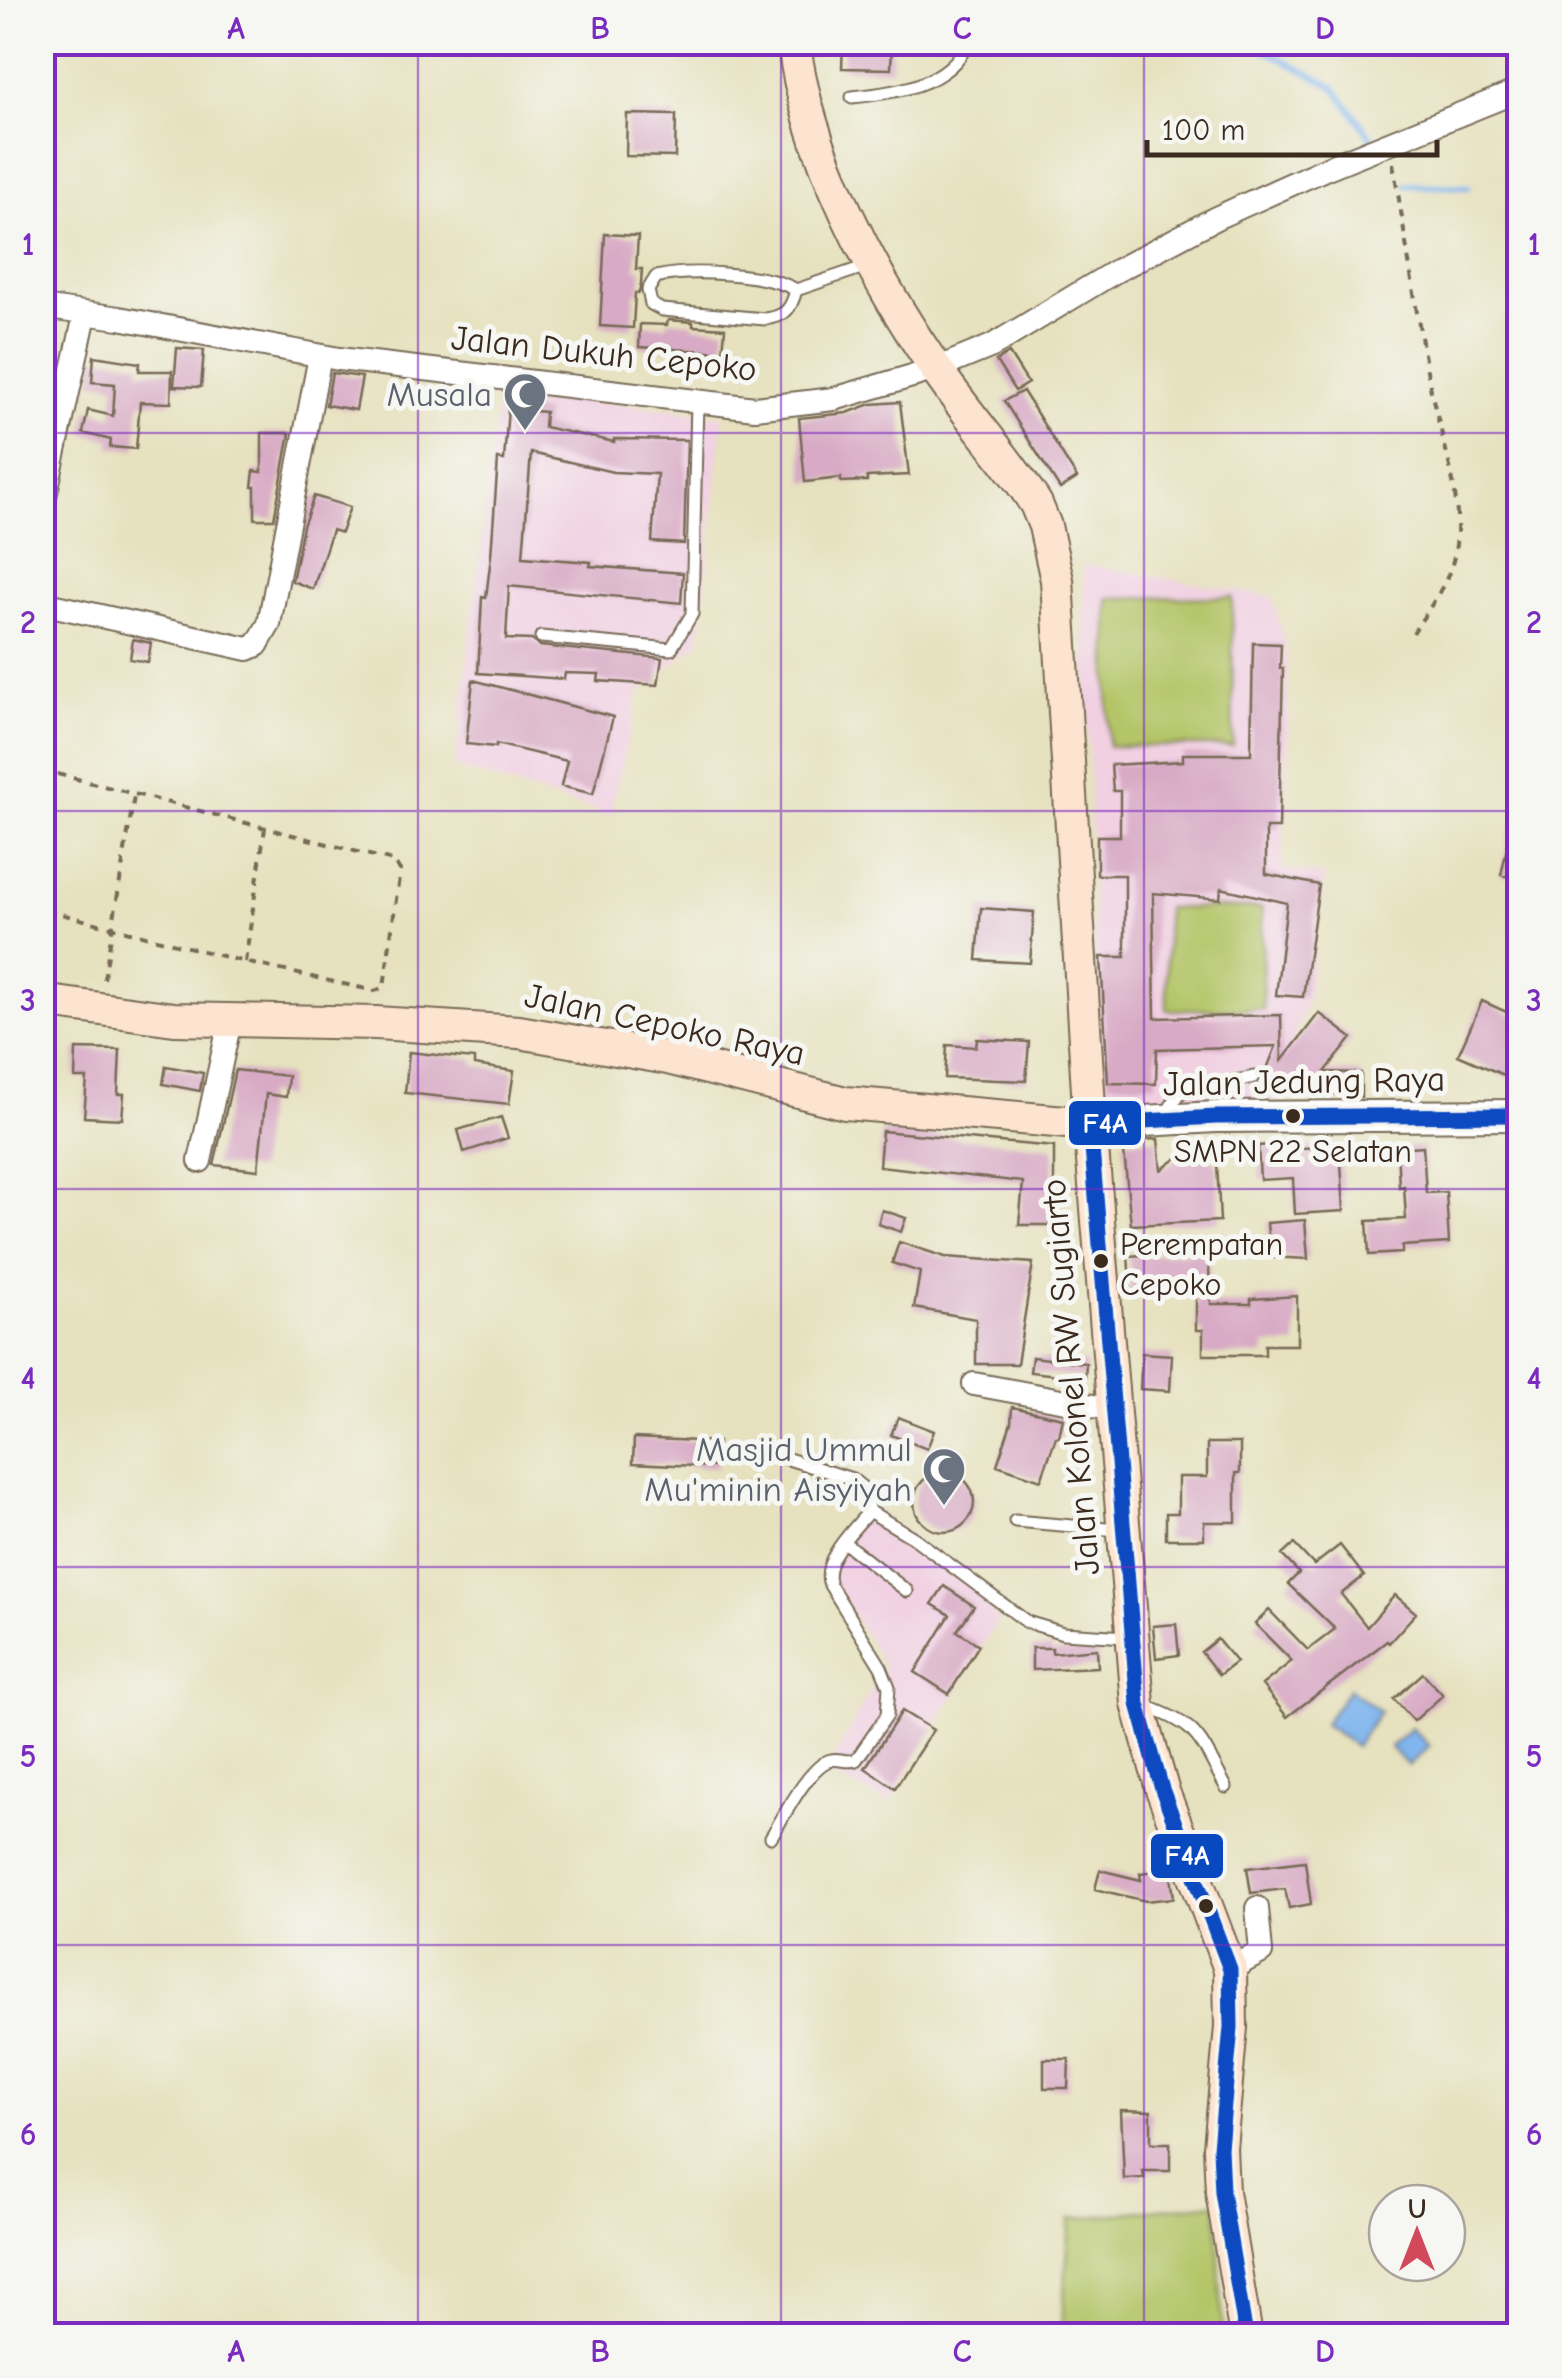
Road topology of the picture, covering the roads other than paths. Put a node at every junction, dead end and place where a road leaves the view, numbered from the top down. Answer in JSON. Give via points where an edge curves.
{"nodes":[{"id":1,"x":794,"y":42,"type":"edge"},
{"id":2,"x":968,"y":42,"type":"edge"},
{"id":3,"x":1520,"y":90,"type":"edge"},
{"id":4,"x":852,"y":97,"type":"dead end"},
{"id":5,"x":874,"y":264,"type":"junction"},
{"id":6,"x":796,"y":290,"type":"junction"},
{"id":7,"x":42,"y":307,"type":"edge"},
{"id":8,"x":85,"y":314,"type":"junction"},
{"id":9,"x":320,"y":356,"type":"junction"},
{"id":10,"x":936,"y":370,"type":"junction"},
{"id":11,"x":697,"y":401,"type":"junction"},
{"id":12,"x":42,"y":510,"type":"edge"},
{"id":13,"x":42,"y":603,"type":"edge"},
{"id":14,"x":540,"y":637,"type":"dead end"},
{"id":15,"x":42,"y":1002,"type":"edge"},
{"id":16,"x":230,"y":1021,"type":"junction"},
{"id":17,"x":1254,"y":1077,"type":"dead end"},
{"id":18,"x":1520,"y":1115,"type":"edge"},
{"id":19,"x":1168,"y":1120,"type":"junction"},
{"id":20,"x":1090,"y":1124,"type":"junction"},
{"id":21,"x":200,"y":1161,"type":"dead end"},
{"id":22,"x":974,"y":1384,"type":"dead end"},
{"id":23,"x":1115,"y":1410,"type":"junction"},
{"id":24,"x":769,"y":1453,"type":"dead end"},
{"id":25,"x":869,"y":1510,"type":"junction"},
{"id":26,"x":1015,"y":1520,"type":"dead end"},
{"id":27,"x":1123,"y":1530,"type":"junction"},
{"id":28,"x":844,"y":1543,"type":"junction"},
{"id":29,"x":907,"y":1591,"type":"dead end"},
{"id":30,"x":1131,"y":1637,"type":"junction"},
{"id":31,"x":1138,"y":1704,"type":"junction"},
{"id":32,"x":1226,"y":1787,"type":"dead end"},
{"id":33,"x":771,"y":1838,"type":"dead end"},
{"id":34,"x":1258,"y":1908,"type":"dead end"},
{"id":35,"x":1230,"y":1969,"type":"junction"},
{"id":36,"x":1246,"y":2336,"type":"edge"}],
"edges":[{"from":1,"to":5,"type":"main road","name":"Jalan Kolonel RW Sugiarto","via":[[828,173]]},
{"from":2,"to":4,"type":"lane","via":[[938,77],[894,93]]},
{"from":3,"to":10,"type":"street","name":"Jalan Dukuh Cepoko","via":[[1216,218],[992,346]]},
{"from":5,"to":6,"type":"lane"},
{"from":5,"to":10,"type":"main road","name":"Jalan Kolonel RW Sugiarto"},
{"from":6,"to":6,"type":"lane","via":[[792,308],[765,319],[662,310],[651,304],[648,290],[656,277],[674,272],[779,280]]},
{"from":7,"to":8,"type":"street","name":"Jalan Dukuh Cepoko"},
{"from":8,"to":9,"type":"street","name":"Jalan Dukuh Cepoko"},
{"from":8,"to":12,"type":"street"},
{"from":9,"to":11,"type":"street","name":"Jalan Dukuh Cepoko"},
{"from":9,"to":13,"type":"street","via":[[269,624],[257,645],[248,649]]},
{"from":10,"to":11,"type":"street","name":"Jalan Dukuh Cepoko","via":[[834,399],[755,408]]},
{"from":10,"to":20,"type":"main road","name":"Jalan Kolonel RW Sugiarto","via":[[1036,504],[1057,580]]},
{"from":11,"to":14,"type":"lane","via":[[692,614],[672,650]]},
{"from":15,"to":16,"type":"main road","name":"Jalan Cepoko Raya"},
{"from":16,"to":20,"type":"main road","name":"Jalan Cepoko Raya","via":[[519,1032],[668,1058],[845,1104]]},
{"from":16,"to":21,"type":"street"},
{"from":17,"to":19,"type":"lane","via":[[1180,1093]]},
{"from":18,"to":19,"type":"street","name":"Jalan Jedung Raya"},
{"from":19,"to":20,"type":"street","name":"Jalan Jedung Raya"},
{"from":20,"to":23,"type":"main road","name":"Jalan Kolonel RW Sugiarto"},
{"from":22,"to":23,"type":"street"},
{"from":23,"to":27,"type":"main road","name":"Jalan Kolonel RW Sugiarto"},
{"from":24,"to":25,"type":"lane","via":[[852,1479]]},
{"from":25,"to":28,"type":"lane"},
{"from":25,"to":30,"type":"lane","via":[[1027,1622],[1063,1633]]},
{"from":26,"to":27,"type":"lane"},
{"from":27,"to":30,"type":"main road","name":"Jalan Kolonel RW Sugiarto"},
{"from":28,"to":29,"type":"lane"},
{"from":28,"to":33,"type":"lane","via":[[827,1579],[881,1666],[887,1715],[856,1760],[822,1764]]},
{"from":30,"to":31,"type":"main road","name":"Jalan Kolonel RW Sugiarto"},
{"from":31,"to":32,"type":"lane","via":[[1187,1724]]},
{"from":31,"to":35,"type":"main road","name":"Jalan Kolonel RW Sugiarto"},
{"from":34,"to":35,"type":"street","via":[[1261,1952]]},
{"from":35,"to":36,"type":"main road","name":"Jalan Kolonel RW Sugiarto","via":[[1232,2027],[1220,2148]]}]}
